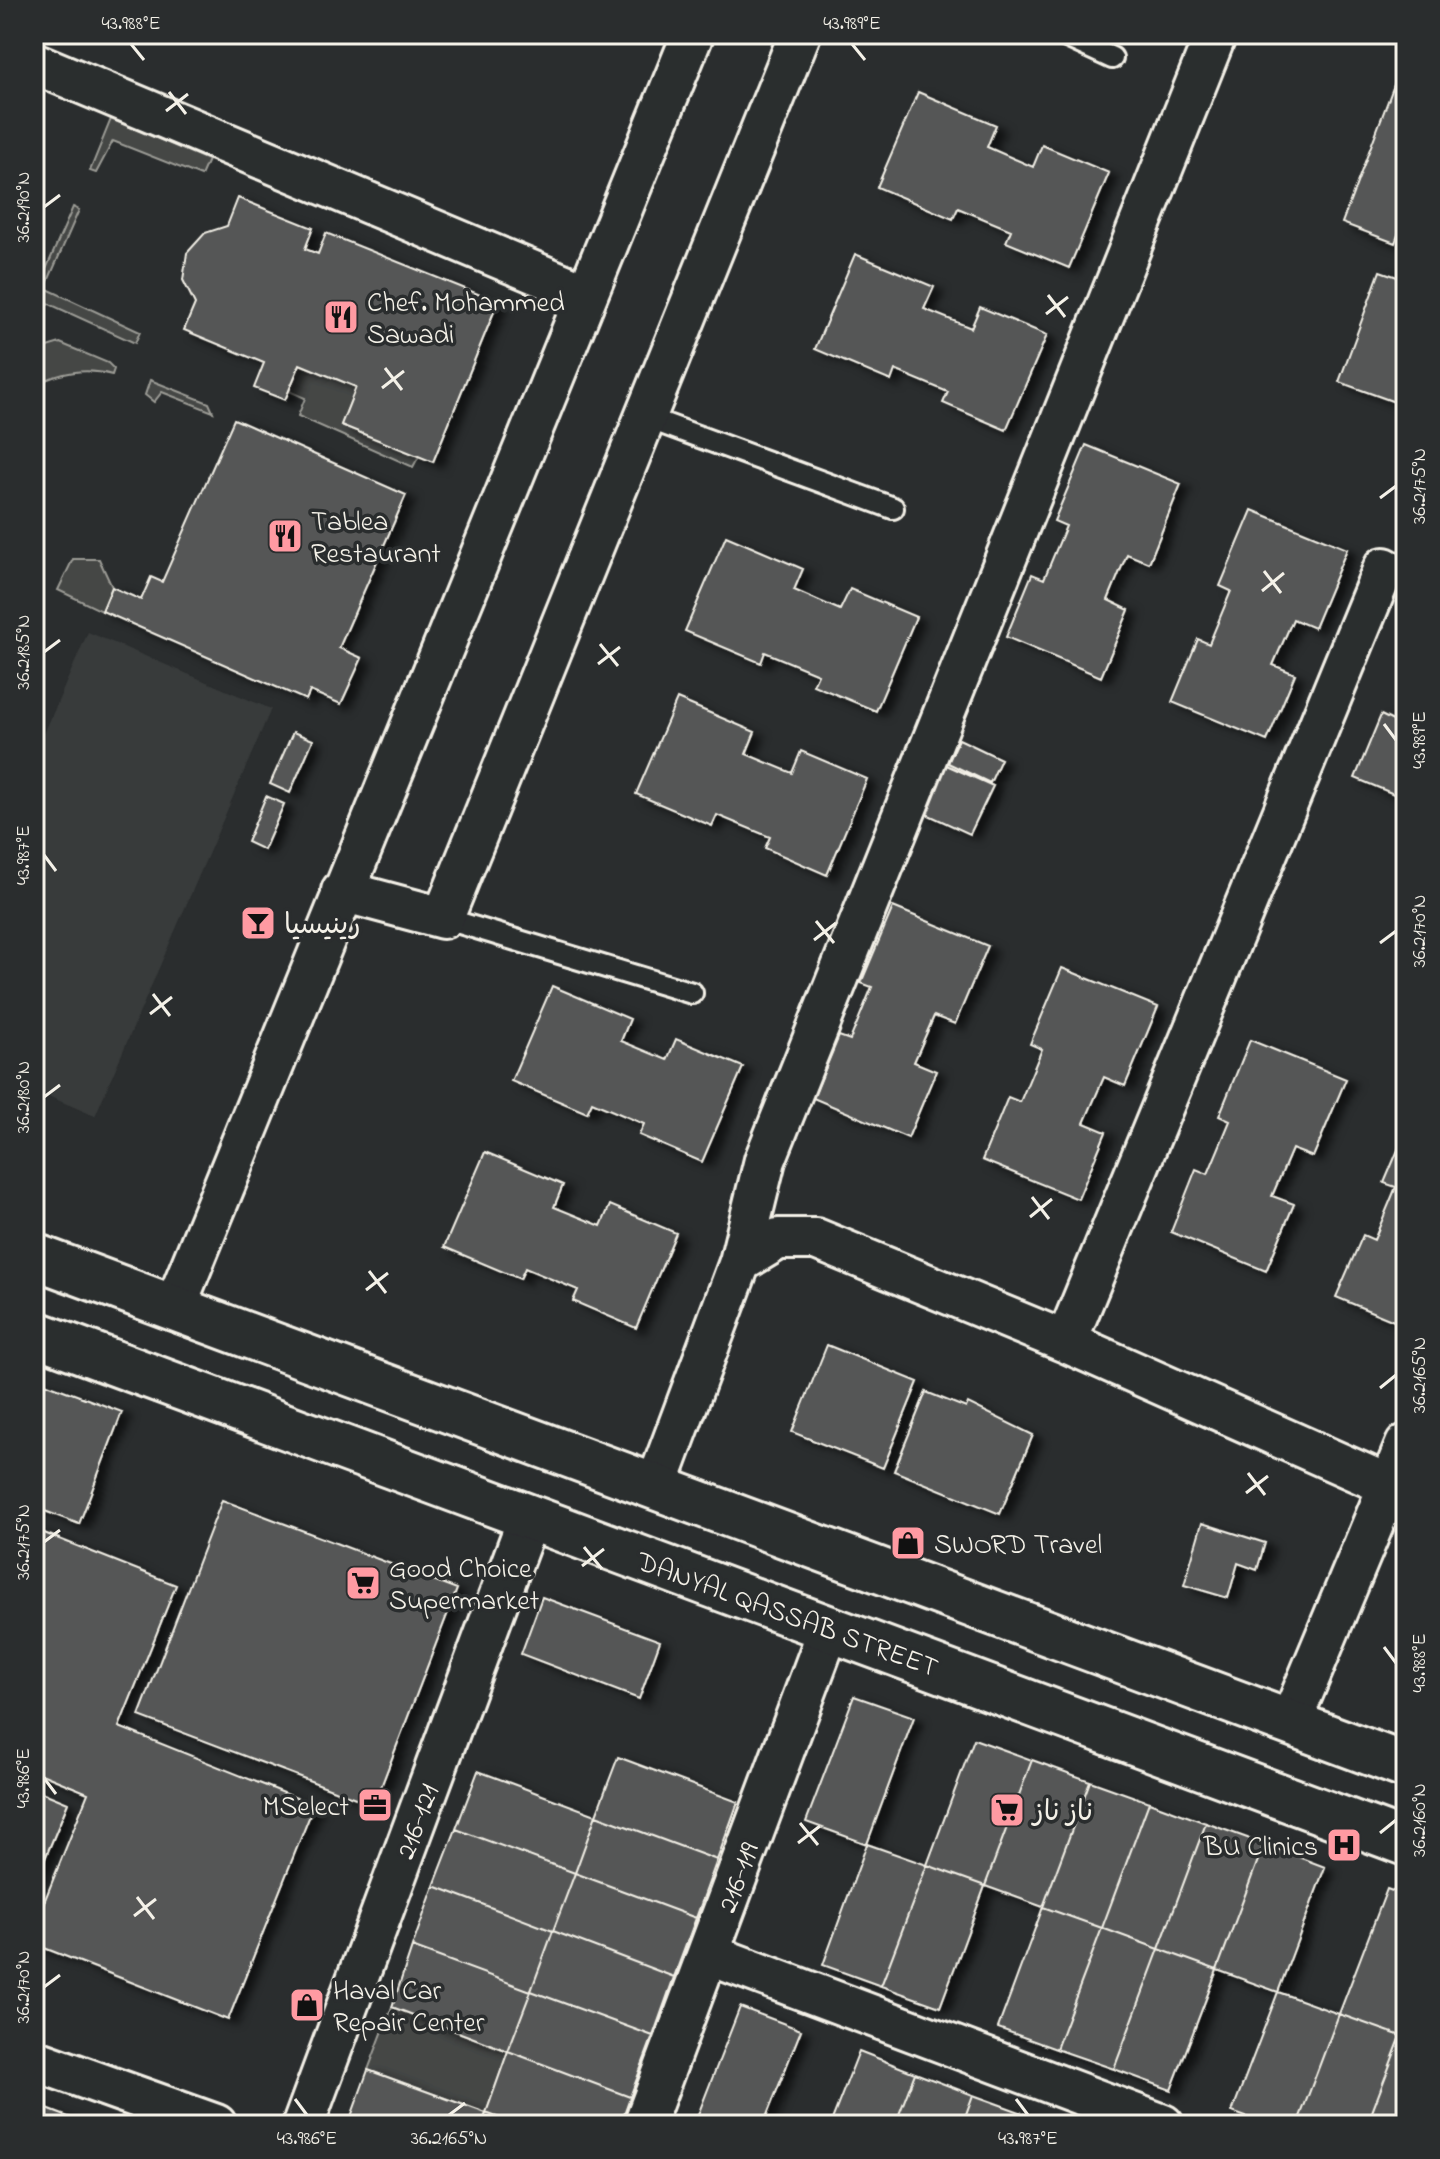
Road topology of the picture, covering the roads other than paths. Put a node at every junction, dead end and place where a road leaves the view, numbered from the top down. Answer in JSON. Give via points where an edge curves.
{"nodes":[{"id":1,"x":693,"y":34,"type":"edge"},
{"id":2,"x":800,"y":34,"type":"edge"},
{"id":3,"x":1060,"y":34,"type":"edge"},
{"id":4,"x":1216,"y":34,"type":"edge"},
{"id":5,"x":1112,"y":58,"type":"dead end"},
{"id":6,"x":34,"y":63,"type":"edge"},
{"id":7,"x":586,"y":294,"type":"junction"},
{"id":8,"x":645,"y":417,"type":"junction"},
{"id":9,"x":893,"y":508,"type":"dead end"},
{"id":10,"x":1384,"y":568,"type":"dead end"},
{"id":11,"x":342,"y":891,"type":"junction"},
{"id":12,"x":443,"y":918,"type":"junction"},
{"id":13,"x":692,"y":993,"type":"dead end"},
{"id":14,"x":34,"y":1256,"type":"edge"},
{"id":15,"x":740,"y":1262,"type":"junction"},
{"id":16,"x":174,"y":1309,"type":"junction"},
{"id":17,"x":34,"y":1333,"type":"edge"},
{"id":18,"x":1066,"y":1342,"type":"junction"},
{"id":19,"x":1406,"y":1445,"type":"edge"},
{"id":20,"x":1388,"y":1485,"type":"junction"},
{"id":21,"x":656,"y":1487,"type":"junction"},
{"id":22,"x":529,"y":1517,"type":"junction"},
{"id":23,"x":829,"y":1629,"type":"junction"},
{"id":24,"x":1290,"y":1723,"type":"junction"},
{"id":25,"x":1406,"y":1766,"type":"edge"},
{"id":26,"x":1406,"y":1843,"type":"edge"},
{"id":27,"x":708,"y":1954,"type":"junction"},
{"id":28,"x":34,"y":2060,"type":"edge"},
{"id":29,"x":199,"y":2122,"type":"edge"},
{"id":30,"x":303,"y":2125,"type":"edge"},
{"id":31,"x":644,"y":2125,"type":"edge"},
{"id":32,"x":1163,"y":2125,"type":"edge"}],
"edges":[{"from":1,"to":7,"type":"street"},
{"from":2,"to":8,"type":"street"},
{"from":3,"to":5,"type":"lane"},
{"from":4,"to":15,"type":"street","via":[[765,1160]]},
{"from":6,"to":7,"type":"street"},
{"from":7,"to":11,"type":"street"},
{"from":8,"to":9,"type":"lane"},
{"from":8,"to":12,"type":"street"},
{"from":10,"to":18,"type":"street"},
{"from":11,"to":12,"type":"street"},
{"from":11,"to":16,"type":"street"},
{"from":12,"to":13,"type":"lane"},
{"from":14,"to":16,"type":"street"},
{"from":15,"to":18,"type":"street","via":[[778,1239],[816,1239]]},
{"from":15,"to":21,"type":"street"},
{"from":16,"to":21,"type":"street"},
{"from":17,"to":22,"type":"street","name":"DANYAL QASSAB STREET"},
{"from":18,"to":20,"type":"street"},
{"from":19,"to":20,"type":"street"},
{"from":20,"to":24,"type":"street"},
{"from":21,"to":24,"type":"street"},
{"from":22,"to":23,"type":"street","name":"DANYAL QASSAB STREET"},
{"from":22,"to":30,"type":"street","name":"216-121"},
{"from":23,"to":26,"type":"street","name":"DANYAL QASSAB STREET"},
{"from":23,"to":27,"type":"street","name":"216-119"},
{"from":24,"to":25,"type":"street"},
{"from":27,"to":31,"type":"street","name":"216-119"},
{"from":27,"to":32,"type":"street"},
{"from":28,"to":29,"type":"street"}]}
